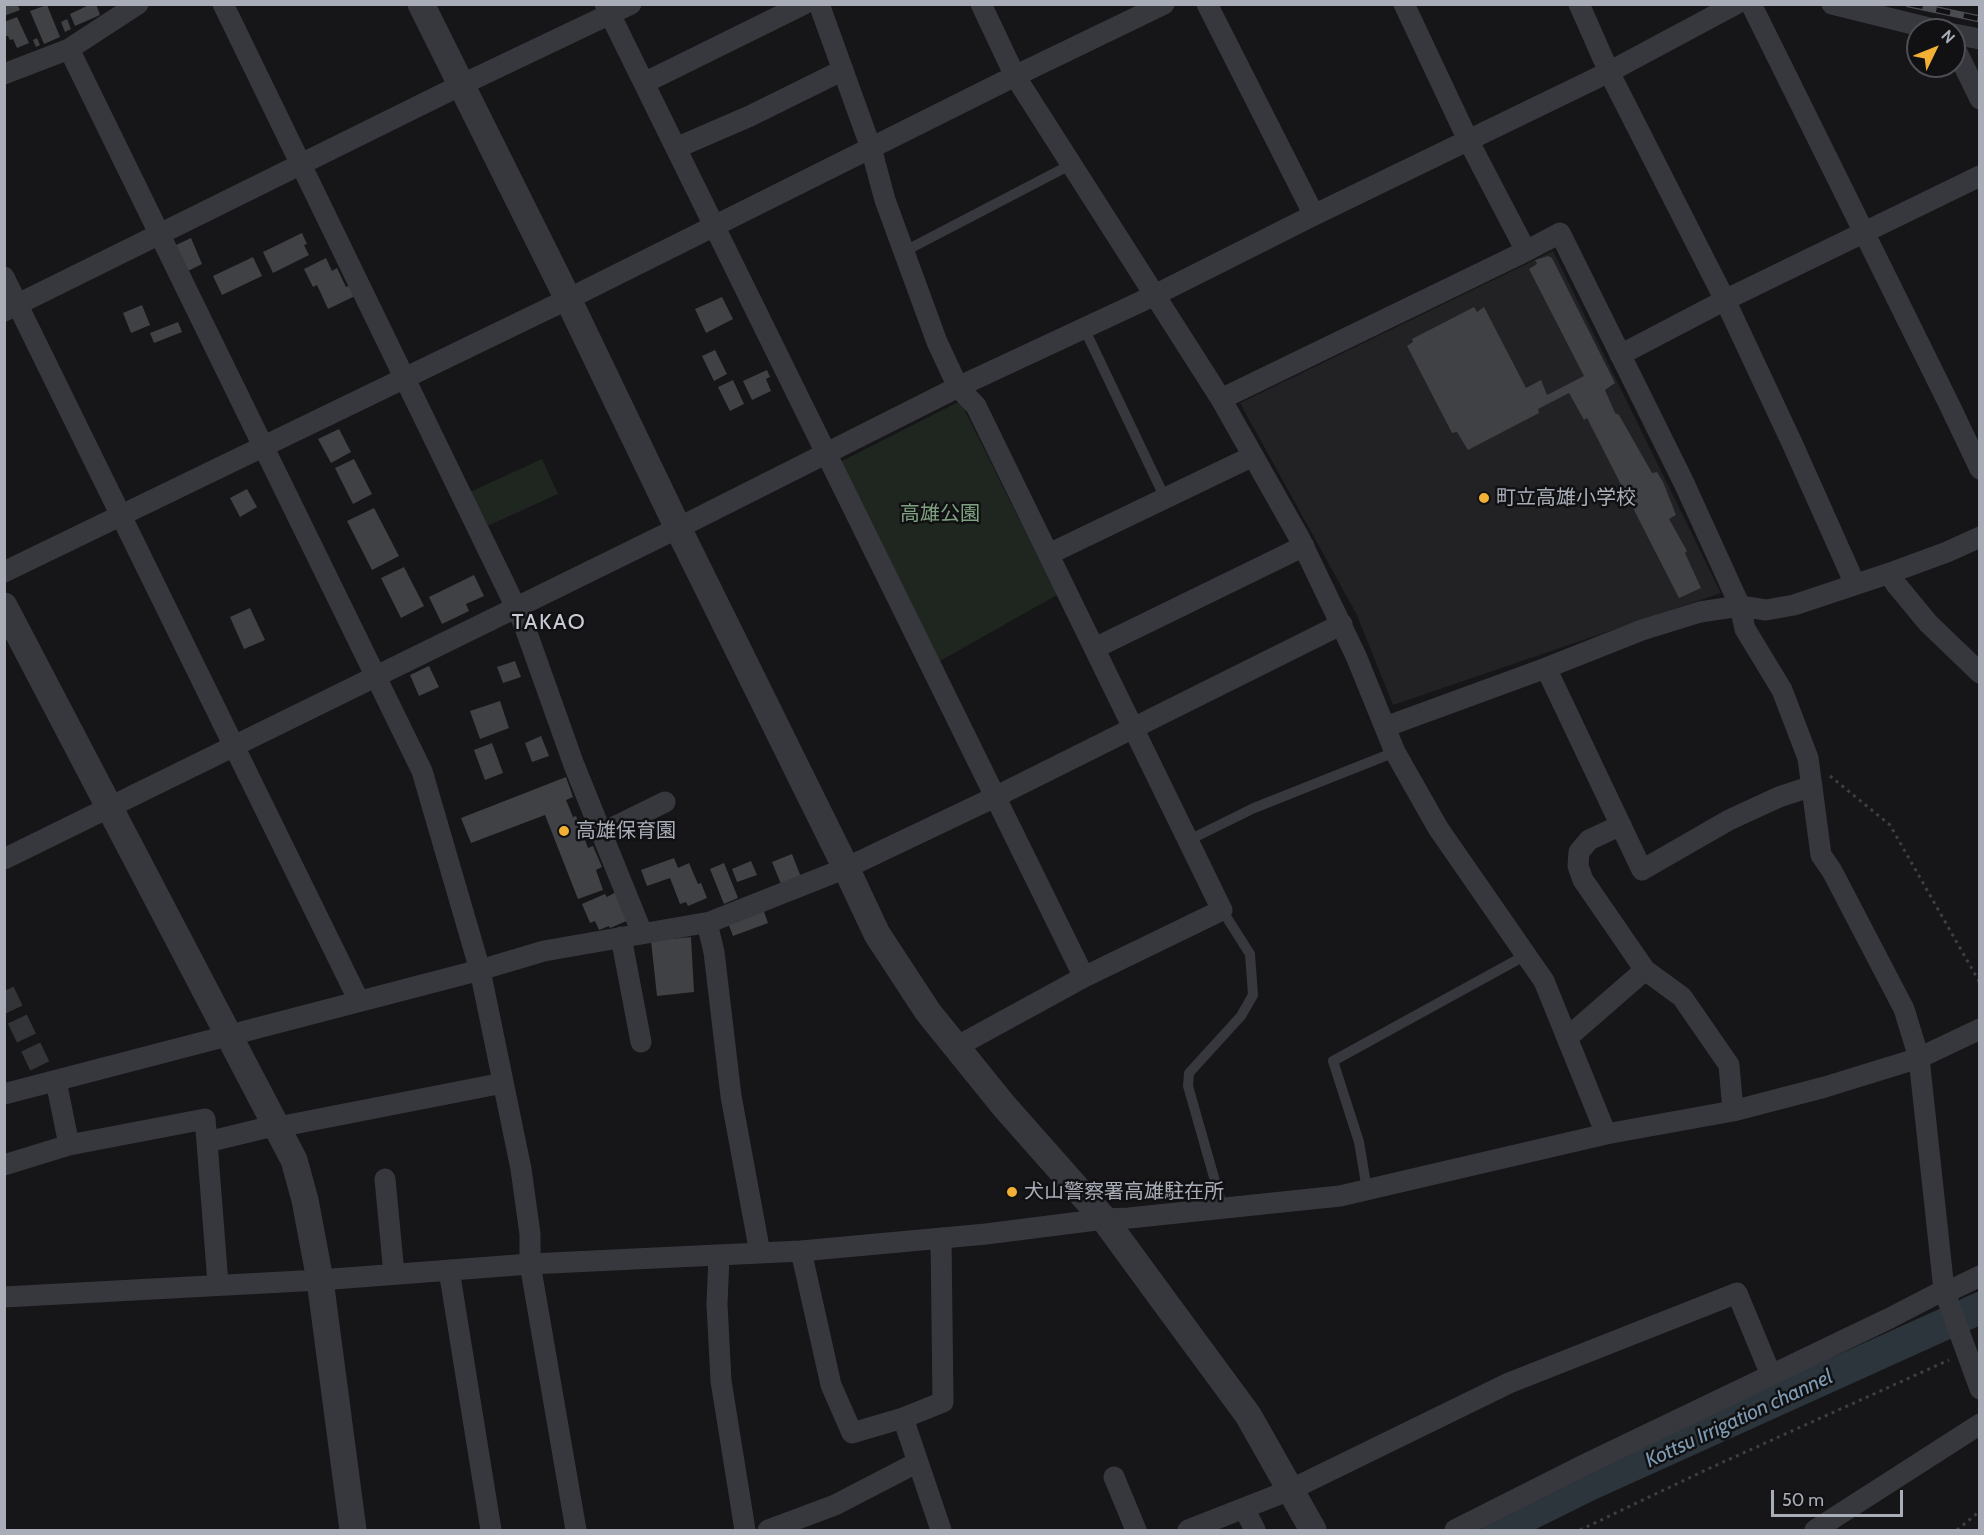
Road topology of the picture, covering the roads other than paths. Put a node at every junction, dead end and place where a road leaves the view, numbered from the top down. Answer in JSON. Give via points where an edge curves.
{"nodes":[{"id":1,"x":138,"y":4,"type":"edge"},
{"id":2,"x":223,"y":4,"type":"edge"},
{"id":3,"x":421,"y":4,"type":"edge"},
{"id":4,"x":632,"y":4,"type":"edge"},
{"id":5,"x":804,"y":4,"type":"edge"},
{"id":6,"x":819,"y":4,"type":"edge"},
{"id":7,"x":981,"y":4,"type":"edge"},
{"id":8,"x":1164,"y":4,"type":"edge"},
{"id":9,"x":1207,"y":4,"type":"edge"},
{"id":10,"x":1404,"y":4,"type":"edge"},
{"id":11,"x":1579,"y":4,"type":"edge"},
{"id":12,"x":1736,"y":4,"type":"edge"},
{"id":13,"x":1750,"y":4,"type":"edge"},
{"id":14,"x":1832,"y":4,"type":"edge"},
{"id":15,"x":608,"y":10,"type":"edge"},
{"id":16,"x":112,"y":11,"type":"edge"},
{"id":17,"x":1906,"y":22,"type":"edge"},
{"id":18,"x":69,"y":49,"type":"junction"},
{"id":19,"x":843,"y":70,"type":"junction"},
{"id":20,"x":1966,"y":70,"type":"edge"},
{"id":21,"x":1609,"y":72,"type":"junction"},
{"id":22,"x":4,"y":74,"type":"edge"},
{"id":23,"x":1015,"y":76,"type":"junction"},
{"id":24,"x":644,"y":83,"type":"junction"},
{"id":25,"x":461,"y":86,"type":"junction"},
{"id":26,"x":1980,"y":99,"type":"edge"},
{"id":27,"x":1468,"y":140,"type":"junction"},
{"id":28,"x":676,"y":148,"type":"junction"},
{"id":29,"x":871,"y":148,"type":"junction"},
{"id":30,"x":301,"y":165,"type":"junction"},
{"id":31,"x":1071,"y":165,"type":"junction"},
{"id":32,"x":1980,"y":176,"type":"edge"},
{"id":33,"x":1314,"y":215,"type":"junction"},
{"id":34,"x":713,"y":226,"type":"junction"},
{"id":35,"x":1864,"y":234,"type":"junction"},
{"id":36,"x":159,"y":236,"type":"junction"},
{"id":37,"x":904,"y":251,"type":"junction"},
{"id":38,"x":1526,"y":251,"type":"junction"},
{"id":39,"x":4,"y":277,"type":"edge"},
{"id":40,"x":1153,"y":296,"type":"junction"},
{"id":41,"x":568,"y":299,"type":"junction"},
{"id":42,"x":1725,"y":300,"type":"junction"},
{"id":43,"x":11,"y":308,"type":"edge"},
{"id":44,"x":1084,"y":328,"type":"junction"},
{"id":45,"x":1620,"y":355,"type":"junction"},
{"id":46,"x":404,"y":378,"type":"junction"},
{"id":47,"x":958,"y":387,"type":"junction"},
{"id":48,"x":1221,"y":399,"type":"junction"},
{"id":49,"x":262,"y":447,"type":"junction"},
{"id":50,"x":826,"y":454,"type":"junction"},
{"id":51,"x":1253,"y":456,"type":"junction"},
{"id":52,"x":1980,"y":469,"type":"edge"},
{"id":53,"x":1165,"y":498,"type":"junction"},
{"id":54,"x":121,"y":515,"type":"junction"},
{"id":55,"x":678,"y":528,"type":"junction"},
{"id":56,"x":1980,"y":537,"type":"edge"},
{"id":57,"x":1304,"y":546,"type":"junction"},
{"id":58,"x":1049,"y":554,"type":"junction"},
{"id":59,"x":4,"y":572,"type":"edge"},
{"id":60,"x":1890,"y":573,"type":"junction"},
{"id":61,"x":1855,"y":584,"type":"junction"},
{"id":62,"x":4,"y":606,"type":"edge"},
{"id":63,"x":1740,"y":606,"type":"junction"},
{"id":64,"x":516,"y":607,"type":"junction"},
{"id":65,"x":1342,"y":624,"type":"junction"},
{"id":66,"x":1095,"y":648,"type":"junction"},
{"id":67,"x":1546,"y":668,"type":"junction"},
{"id":68,"x":1980,"y":673,"type":"edge"},
{"id":69,"x":375,"y":678,"type":"junction"},
{"id":70,"x":1385,"y":727,"type":"junction"},
{"id":71,"x":1135,"y":729,"type":"junction"},
{"id":72,"x":234,"y":746,"type":"junction"},
{"id":73,"x":1395,"y":752,"type":"junction"},
{"id":74,"x":1812,"y":786,"type":"junction"},
{"id":75,"x":995,"y":798,"type":"junction"},
{"id":76,"x":664,"y":802,"type":"dead end"},
{"id":77,"x":110,"y":808,"type":"junction"},
{"id":78,"x":1621,"y":825,"type":"junction"},
{"id":79,"x":602,"y":833,"type":"junction"},
{"id":80,"x":1189,"y":840,"type":"junction"},
{"id":81,"x":4,"y":860,"type":"edge"},
{"id":82,"x":846,"y":868,"type":"junction"},
{"id":83,"x":1222,"y":910,"type":"junction"},
{"id":84,"x":707,"y":923,"type":"junction"},
{"id":85,"x":642,"y":933,"type":"junction"},
{"id":86,"x":621,"y":937,"type":"junction"},
{"id":87,"x":1527,"y":955,"type":"junction"},
{"id":88,"x":480,"y":970,"type":"junction"},
{"id":89,"x":1645,"y":970,"type":"junction"},
{"id":90,"x":1084,"y":977,"type":"junction"},
{"id":91,"x":359,"y":1001,"type":"junction"},
{"id":92,"x":1980,"y":1029,"type":"edge"},
{"id":93,"x":230,"y":1036,"type":"junction"},
{"id":94,"x":1568,"y":1037,"type":"junction"},
{"id":95,"x":641,"y":1042,"type":"dead end"},
{"id":96,"x":956,"y":1047,"type":"junction"},
{"id":97,"x":1919,"y":1058,"type":"junction"},
{"id":98,"x":56,"y":1081,"type":"junction"},
{"id":99,"x":503,"y":1083,"type":"junction"},
{"id":100,"x":4,"y":1094,"type":"edge"},
{"id":101,"x":1733,"y":1111,"type":"junction"},
{"id":102,"x":278,"y":1127,"type":"junction"},
{"id":103,"x":1606,"y":1134,"type":"junction"},
{"id":104,"x":207,"y":1142,"type":"junction"},
{"id":105,"x":69,"y":1145,"type":"junction"},
{"id":106,"x":4,"y":1165,"type":"edge"},
{"id":107,"x":385,"y":1179,"type":"dead end"},
{"id":108,"x":1367,"y":1190,"type":"junction"},
{"id":109,"x":1223,"y":1209,"type":"junction"},
{"id":110,"x":1104,"y":1219,"type":"junction"},
{"id":111,"x":941,"y":1238,"type":"junction"},
{"id":112,"x":801,"y":1251,"type":"junction"},
{"id":113,"x":760,"y":1253,"type":"junction"},
{"id":114,"x":718,"y":1256,"type":"junction"},
{"id":115,"x":530,"y":1264,"type":"junction"},
{"id":116,"x":449,"y":1270,"type":"junction"},
{"id":117,"x":394,"y":1274,"type":"junction"},
{"id":118,"x":1980,"y":1276,"type":"edge"},
{"id":119,"x":320,"y":1280,"type":"junction"},
{"id":120,"x":218,"y":1284,"type":"junction"},
{"id":121,"x":4,"y":1297,"type":"edge"},
{"id":122,"x":1946,"y":1297,"type":"junction"},
{"id":123,"x":1771,"y":1374,"type":"junction"},
{"id":124,"x":1980,"y":1389,"type":"edge"},
{"id":125,"x":903,"y":1418,"type":"junction"},
{"id":126,"x":1980,"y":1424,"type":"edge"},
{"id":127,"x":918,"y":1461,"type":"junction"},
{"id":128,"x":1114,"y":1477,"type":"dead end"},
{"id":129,"x":1290,"y":1490,"type":"junction"},
{"id":130,"x":1244,"y":1508,"type":"junction"},
{"id":131,"x":353,"y":1530,"type":"edge"},
{"id":132,"x":491,"y":1530,"type":"edge"},
{"id":133,"x":576,"y":1530,"type":"edge"},
{"id":134,"x":745,"y":1530,"type":"edge"},
{"id":135,"x":768,"y":1530,"type":"edge"},
{"id":136,"x":941,"y":1530,"type":"edge"},
{"id":137,"x":1136,"y":1530,"type":"edge"},
{"id":138,"x":1188,"y":1530,"type":"edge"},
{"id":139,"x":1255,"y":1530,"type":"edge"},
{"id":140,"x":1312,"y":1530,"type":"edge"},
{"id":141,"x":1455,"y":1530,"type":"edge"},
{"id":142,"x":1815,"y":1530,"type":"edge"}],
"edges":[{"from":1,"to":16,"type":"street"},
{"from":2,"to":30,"type":"street"},
{"from":3,"to":25,"type":"street"},
{"from":4,"to":15,"type":"street"},
{"from":5,"to":24,"type":"street"},
{"from":6,"to":19,"type":"street"},
{"from":7,"to":23,"type":"street"},
{"from":8,"to":23,"type":"street"},
{"from":9,"to":33,"type":"street"},
{"from":10,"to":27,"type":"street"},
{"from":11,"to":21,"type":"street"},
{"from":12,"to":21,"type":"street"},
{"from":13,"to":35,"type":"street"},
{"from":14,"to":17,"type":"street"},
{"from":15,"to":24,"type":"street"},
{"from":15,"to":25,"type":"street"},
{"from":16,"to":18,"type":"street"},
{"from":18,"to":22,"type":"street"},
{"from":18,"to":36,"type":"street"},
{"from":19,"to":28,"type":"street"},
{"from":19,"to":29,"type":"street"},
{"from":20,"to":26,"type":"street"},
{"from":21,"to":27,"type":"street"},
{"from":21,"to":42,"type":"street"},
{"from":23,"to":29,"type":"street"},
{"from":23,"to":31,"type":"street"},
{"from":24,"to":28,"type":"street"},
{"from":25,"to":30,"type":"street"},
{"from":25,"to":41,"type":"street"},
{"from":27,"to":33,"type":"street"},
{"from":27,"to":38,"type":"street"},
{"from":28,"to":34,"type":"street"},
{"from":29,"to":34,"type":"street"},
{"from":29,"to":37,"type":"street"},
{"from":30,"to":36,"type":"street"},
{"from":30,"to":46,"type":"street"},
{"from":31,"to":37,"type":"lane"},
{"from":31,"to":40,"type":"street"},
{"from":32,"to":35,"type":"street"},
{"from":33,"to":40,"type":"street"},
{"from":34,"to":41,"type":"street"},
{"from":34,"to":50,"type":"street"},
{"from":35,"to":42,"type":"street"},
{"from":35,"to":52,"type":"street"},
{"from":36,"to":43,"type":"street"},
{"from":36,"to":49,"type":"street"},
{"from":37,"to":47,"type":"street"},
{"from":38,"to":45,"type":"street","via":[[1560,233]]},
{"from":38,"to":48,"type":"street"},
{"from":39,"to":43,"type":"street"},
{"from":40,"to":44,"type":"street"},
{"from":40,"to":48,"type":"street"},
{"from":41,"to":46,"type":"street"},
{"from":41,"to":55,"type":"street"},
{"from":42,"to":45,"type":"street"},
{"from":42,"to":61,"type":"street"},
{"from":43,"to":54,"type":"street"},
{"from":44,"to":47,"type":"street"},
{"from":44,"to":53,"type":"lane"},
{"from":45,"to":63,"type":"street"},
{"from":46,"to":49,"type":"street"},
{"from":46,"to":64,"type":"street"},
{"from":47,"to":50,"type":"street"},
{"from":47,"to":58,"type":"street","via":[[976,406]]},
{"from":48,"to":51,"type":"street"},
{"from":49,"to":54,"type":"street"},
{"from":49,"to":69,"type":"street"},
{"from":50,"to":55,"type":"street"},
{"from":50,"to":75,"type":"street"},
{"from":51,"to":53,"type":"street"},
{"from":51,"to":57,"type":"street"},
{"from":53,"to":58,"type":"street"},
{"from":54,"to":59,"type":"street"},
{"from":54,"to":72,"type":"street"},
{"from":55,"to":64,"type":"street"},
{"from":55,"to":82,"type":"street"},
{"from":56,"to":60,"type":"street"},
{"from":57,"to":65,"type":"street"},
{"from":57,"to":66,"type":"street"},
{"from":58,"to":66,"type":"street"},
{"from":60,"to":61,"type":"street"},
{"from":60,"to":68,"type":"street","via":[[1928,623]]},
{"from":61,"to":63,"type":"street","via":[[1794,605],[1766,610]]},
{"from":62,"to":77,"type":"street"},
{"from":63,"to":67,"type":"street","via":[[1700,612],[1642,630]]},
{"from":63,"to":74,"type":"street","via":[[1745,629],[1782,690],[1808,758]]},
{"from":64,"to":69,"type":"street"},
{"from":64,"to":79,"type":"street"},
{"from":65,"to":70,"type":"street"},
{"from":65,"to":71,"type":"street"},
{"from":66,"to":71,"type":"street"},
{"from":67,"to":70,"type":"street"},
{"from":67,"to":78,"type":"street"},
{"from":69,"to":72,"type":"street"},
{"from":69,"to":88,"type":"street","via":[[422,771]]},
{"from":70,"to":73,"type":"street"},
{"from":71,"to":75,"type":"street"},
{"from":71,"to":80,"type":"street"},
{"from":72,"to":77,"type":"street"},
{"from":72,"to":91,"type":"street"},
{"from":73,"to":80,"type":"lane","via":[[1254,808]]},
{"from":73,"to":87,"type":"street","via":[[1438,828]]},
{"from":74,"to":78,"type":"street","via":[[1729,820],[1642,870]]},
{"from":74,"to":97,"type":"street","via":[[1821,855],[1904,1009]]},
{"from":75,"to":82,"type":"street"},
{"from":75,"to":90,"type":"street"},
{"from":76,"to":79,"type":"street"},
{"from":77,"to":81,"type":"street"},
{"from":77,"to":93,"type":"street"},
{"from":78,"to":89,"type":"street","via":[[1589,840],[1579,852],[1578,866],[1583,880]]},
{"from":79,"to":85,"type":"street"},
{"from":80,"to":83,"type":"street"},
{"from":82,"to":84,"type":"street"},
{"from":82,"to":96,"type":"street","via":[[877,934]]},
{"from":83,"to":90,"type":"street"},
{"from":83,"to":109,"type":"lane","via":[[1250,954],[1253,995],[1241,1016],[1189,1073],[1188,1086]]},
{"from":84,"to":85,"type":"street"},
{"from":84,"to":113,"type":"street","via":[[731,1096]]},
{"from":85,"to":86,"type":"street"},
{"from":86,"to":88,"type":"street","via":[[544,951]]},
{"from":86,"to":95,"type":"street"},
{"from":87,"to":94,"type":"street","via":[[1544,981]]},
{"from":87,"to":108,"type":"lane","via":[[1333,1061],[1359,1142]]},
{"from":88,"to":91,"type":"street"},
{"from":88,"to":99,"type":"street"},
{"from":89,"to":94,"type":"street"},
{"from":89,"to":101,"type":"street","via":[[1682,997],[1729,1065]]},
{"from":90,"to":96,"type":"street"},
{"from":91,"to":93,"type":"street"},
{"from":92,"to":97,"type":"street"},
{"from":93,"to":98,"type":"street"},
{"from":93,"to":102,"type":"street"},
{"from":94,"to":103,"type":"street"},
{"from":96,"to":110,"type":"street"},
{"from":97,"to":101,"type":"street"},
{"from":97,"to":122,"type":"street"},
{"from":98,"to":100,"type":"street"},
{"from":98,"to":105,"type":"street"},
{"from":99,"to":102,"type":"street"},
{"from":99,"to":115,"type":"street","via":[[521,1168]]},
{"from":101,"to":103,"type":"street"},
{"from":102,"to":104,"type":"street"},
{"from":102,"to":119,"type":"street","via":[[301,1179]]},
{"from":103,"to":108,"type":"street"},
{"from":104,"to":105,"type":"street","via":[[205,1119]]},
{"from":104,"to":120,"type":"street"},
{"from":105,"to":106,"type":"street"},
{"from":107,"to":117,"type":"street"},
{"from":108,"to":109,"type":"street"},
{"from":109,"to":110,"type":"street"},
{"from":110,"to":111,"type":"street"},
{"from":110,"to":129,"type":"street","via":[[1248,1415]]},
{"from":111,"to":112,"type":"street"},
{"from":111,"to":125,"type":"street","via":[[943,1402]]},
{"from":112,"to":113,"type":"street"},
{"from":112,"to":125,"type":"street","via":[[831,1385],[852,1433]]},
{"from":113,"to":114,"type":"street"},
{"from":114,"to":115,"type":"street"},
{"from":114,"to":134,"type":"street","via":[[721,1381]]},
{"from":115,"to":116,"type":"street"},
{"from":115,"to":133,"type":"street"},
{"from":116,"to":117,"type":"street"},
{"from":116,"to":132,"type":"street"},
{"from":117,"to":119,"type":"street"},
{"from":118,"to":122,"type":"street","via":[[1947,1292]]},
{"from":119,"to":120,"type":"street"},
{"from":119,"to":131,"type":"street"},
{"from":120,"to":121,"type":"street"},
{"from":122,"to":123,"type":"street","via":[[1890,1318]]},
{"from":122,"to":124,"type":"street"},
{"from":123,"to":129,"type":"street","via":[[1737,1293],[1509,1383]]},
{"from":123,"to":141,"type":"street"},
{"from":125,"to":127,"type":"street"},
{"from":126,"to":142,"type":"street"},
{"from":127,"to":135,"type":"street","via":[[835,1505]]},
{"from":127,"to":136,"type":"street"},
{"from":128,"to":137,"type":"street"},
{"from":129,"to":130,"type":"street"},
{"from":129,"to":140,"type":"street"},
{"from":130,"to":138,"type":"street"},
{"from":130,"to":139,"type":"street"}]}
